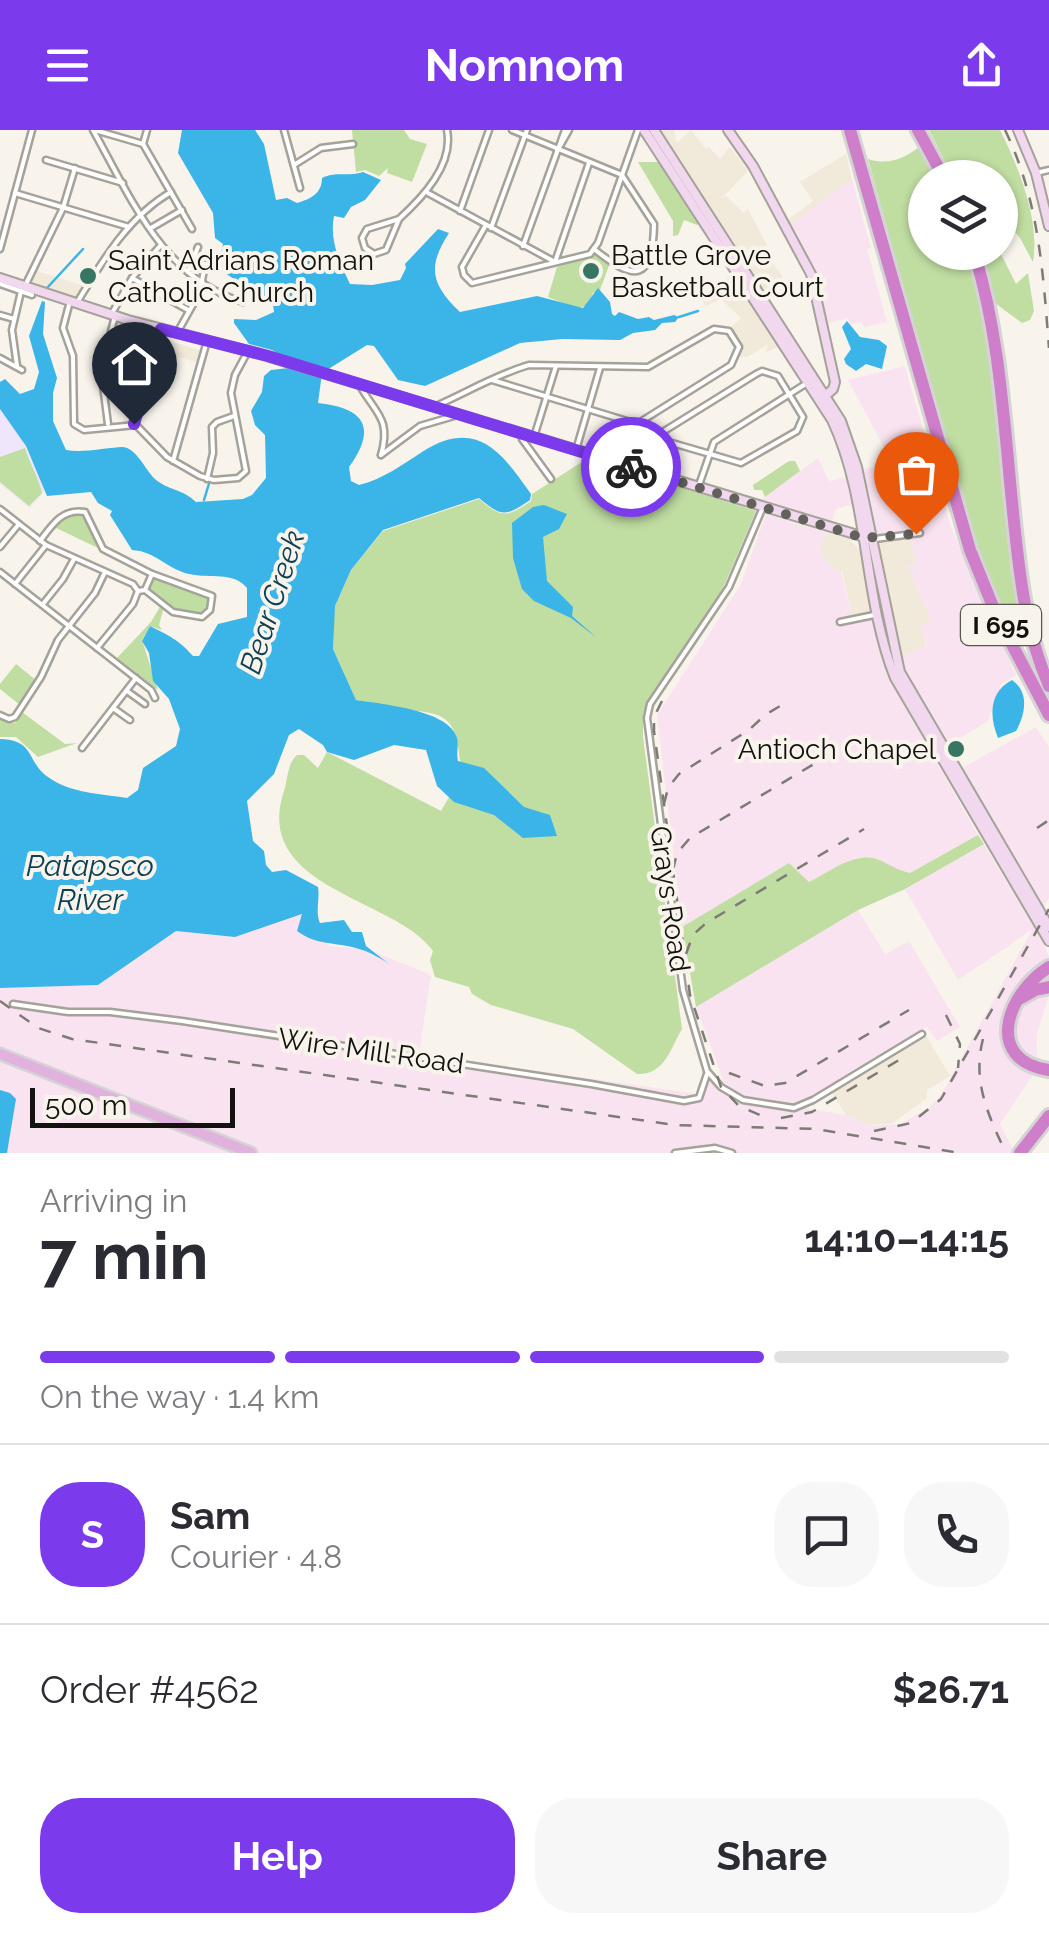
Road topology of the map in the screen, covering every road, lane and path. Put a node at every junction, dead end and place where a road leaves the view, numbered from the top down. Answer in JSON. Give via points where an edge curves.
{"nodes":[{"id":1,"x":32,"y":130,"type":"edge"},
{"id":2,"x":94,"y":130,"type":"edge"},
{"id":3,"x":147,"y":130,"type":"edge"},
{"id":4,"x":284,"y":130,"type":"edge"},
{"id":5,"x":447,"y":130,"type":"edge"},
{"id":6,"x":490,"y":130,"type":"edge"},
{"id":7,"x":512,"y":130,"type":"edge"},
{"id":8,"x":567,"y":130,"type":"edge"},
{"id":9,"x":728,"y":130,"type":"edge"},
{"id":10,"x":850,"y":130,"type":"edge"},
{"id":11,"x":918,"y":130,"type":"edge"},
{"id":12,"x":1018,"y":130,"type":"edge"},
{"id":13,"x":640,"y":132,"type":"edge"},
{"id":14,"x":526,"y":133,"type":"edge"},
{"id":15,"x":652,"y":135,"type":"edge"},
{"id":16,"x":143,"y":144,"type":"junction"},
{"id":17,"x":353,"y":144,"type":"dead end"},
{"id":18,"x":557,"y":151,"type":"junction"},
{"id":19,"x":46,"y":160,"type":"dead end"},
{"id":20,"x":934,"y":160,"type":"edge"},
{"id":21,"x":590,"y":162,"type":"junction"},
{"id":22,"x":294,"y":165,"type":"junction"},
{"id":23,"x":75,"y":168,"type":"junction"},
{"id":24,"x":1049,"y":170,"type":"edge"},
{"id":25,"x":1036,"y":173,"type":"junction"},
{"id":26,"x":622,"y":175,"type":"junction"},
{"id":27,"x":123,"y":182,"type":"junction"},
{"id":28,"x":300,"y":188,"type":"dead end"},
{"id":29,"x":171,"y":192,"type":"junction"},
{"id":30,"x":15,"y":193,"type":"junction"},
{"id":31,"x":428,"y":193,"type":"junction"},
{"id":32,"x":64,"y":208,"type":"junction"},
{"id":33,"x":182,"y":210,"type":"junction"},
{"id":34,"x":460,"y":211,"type":"junction"},
{"id":35,"x":141,"y":213,"type":"junction"},
{"id":36,"x":399,"y":219,"type":"junction"},
{"id":37,"x":1049,"y":226,"type":"edge"},
{"id":38,"x":129,"y":227,"type":"junction"},
{"id":39,"x":488,"y":227,"type":"junction"},
{"id":40,"x":150,"y":228,"type":"junction"},
{"id":41,"x":192,"y":229,"type":"dead end"},
{"id":42,"x":160,"y":246,"type":"junction"},
{"id":43,"x":522,"y":246,"type":"junction"},
{"id":44,"x":198,"y":247,"type":"dead end"},
{"id":45,"x":0,"y":249,"type":"edge"},
{"id":46,"x":594,"y":249,"type":"junction"},
{"id":47,"x":196,"y":260,"type":"dead end"},
{"id":48,"x":555,"y":262,"type":"junction"},
{"id":49,"x":978,"y":270,"type":"edge"},
{"id":50,"x":188,"y":272,"type":"junction"},
{"id":51,"x":132,"y":278,"type":"junction"},
{"id":52,"x":0,"y":281,"type":"edge"},
{"id":53,"x":203,"y":283,"type":"junction"},
{"id":54,"x":22,"y":288,"type":"junction"},
{"id":55,"x":32,"y":295,"type":"dead end"},
{"id":56,"x":73,"y":302,"type":"junction"},
{"id":57,"x":242,"y":302,"type":"dead end"},
{"id":58,"x":188,"y":310,"type":"junction"},
{"id":59,"x":0,"y":315,"type":"edge"},
{"id":60,"x":113,"y":315,"type":"junction"},
{"id":61,"x":14,"y":319,"type":"junction"},
{"id":62,"x":161,"y":329,"type":"junction"},
{"id":63,"x":177,"y":333,"type":"junction"},
{"id":64,"x":207,"y":341,"type":"junction"},
{"id":65,"x":248,"y":351,"type":"junction"},
{"id":66,"x":0,"y":358,"type":"edge"},
{"id":67,"x":556,"y":366,"type":"junction"},
{"id":68,"x":600,"y":366,"type":"junction"},
{"id":69,"x":492,"y":380,"type":"junction"},
{"id":70,"x":812,"y":380,"type":"junction"},
{"id":71,"x":359,"y":384,"type":"junction"},
{"id":72,"x":790,"y":394,"type":"junction"},
{"id":73,"x":547,"y":398,"type":"junction"},
{"id":74,"x":824,"y":398,"type":"junction"},
{"id":75,"x":434,"y":407,"type":"junction"},
{"id":76,"x":588,"y":410,"type":"junction"},
{"id":77,"x":458,"y":415,"type":"junction"},
{"id":78,"x":234,"y":416,"type":"junction"},
{"id":79,"x":644,"y":420,"type":"junction"},
{"id":80,"x":134,"y":424,"type":"junction"},
{"id":81,"x":108,"y":426,"type":"junction"},
{"id":82,"x":522,"y":434,"type":"junction"},
{"id":83,"x":534,"y":438,"type":"junction"},
{"id":84,"x":655,"y":438,"type":"junction"},
{"id":85,"x":576,"y":450,"type":"junction"},
{"id":86,"x":708,"y":454,"type":"junction"},
{"id":87,"x":173,"y":461,"type":"junction"},
{"id":88,"x":625,"y":466,"type":"junction"},
{"id":89,"x":208,"y":479,"type":"junction"},
{"id":90,"x":552,"y":479,"type":"dead end"},
{"id":91,"x":698,"y":487,"type":"junction"},
{"id":92,"x":763,"y":508,"type":"junction"},
{"id":93,"x":0,"y":509,"type":"edge"},
{"id":94,"x":861,"y":522,"type":"junction"},
{"id":95,"x":18,"y":524,"type":"junction"},
{"id":96,"x":844,"y":532,"type":"junction"},
{"id":97,"x":920,"y":534,"type":"dead end"},
{"id":98,"x":868,"y":539,"type":"junction"},
{"id":99,"x":43,"y":543,"type":"junction"},
{"id":100,"x":0,"y":548,"type":"edge"},
{"id":101,"x":74,"y":559,"type":"junction"},
{"id":102,"x":0,"y":572,"type":"edge"},
{"id":103,"x":105,"y":572,"type":"junction"},
{"id":104,"x":152,"y":574,"type":"junction"},
{"id":105,"x":15,"y":584,"type":"junction"},
{"id":106,"x":142,"y":591,"type":"junction"},
{"id":107,"x":42,"y":605,"type":"junction"},
{"id":108,"x":879,"y":614,"type":"junction"},
{"id":109,"x":840,"y":622,"type":"dead end"},
{"id":110,"x":888,"y":624,"type":"junction"},
{"id":111,"x":67,"y":628,"type":"junction"},
{"id":112,"x":97,"y":648,"type":"junction"},
{"id":113,"x":891,"y":658,"type":"junction"},
{"id":114,"x":136,"y":678,"type":"junction"},
{"id":115,"x":1049,"y":686,"type":"edge"},
{"id":116,"x":126,"y":690,"type":"junction"},
{"id":117,"x":155,"y":698,"type":"dead end"},
{"id":118,"x":145,"y":704,"type":"dead end"},
{"id":119,"x":113,"y":708,"type":"junction"},
{"id":120,"x":0,"y":715,"type":"edge"},
{"id":121,"x":1049,"y":716,"type":"edge"},
{"id":122,"x":130,"y":720,"type":"dead end"},
{"id":123,"x":926,"y":727,"type":"junction"},
{"id":124,"x":82,"y":748,"type":"dead end"},
{"id":125,"x":1034,"y":909,"type":"junction"},
{"id":126,"x":1049,"y":928,"type":"edge"},
{"id":127,"x":1049,"y":940,"type":"edge"},
{"id":128,"x":1049,"y":967,"type":"edge"},
{"id":129,"x":1049,"y":986,"type":"edge"},
{"id":130,"x":13,"y":1004,"type":"dead end"},
{"id":131,"x":1008,"y":1022,"type":"junction"},
{"id":132,"x":922,"y":1034,"type":"dead end"},
{"id":133,"x":0,"y":1054,"type":"edge"},
{"id":134,"x":1049,"y":1070,"type":"edge"},
{"id":135,"x":707,"y":1071,"type":"junction"},
{"id":136,"x":1049,"y":1116,"type":"edge"},
{"id":137,"x":251,"y":1153,"type":"edge"},
{"id":138,"x":675,"y":1153,"type":"edge"},
{"id":139,"x":732,"y":1153,"type":"edge"},
{"id":140,"x":1020,"y":1153,"type":"edge"}],
"edges":[{"from":1,"to":30,"type":"street"},
{"from":2,"to":16,"type":"street"},
{"from":2,"to":27,"type":"street"},
{"from":3,"to":16,"type":"street"},
{"from":4,"to":22,"type":"street"},
{"from":5,"to":31,"type":"street"},
{"from":6,"to":34,"type":"street"},
{"from":7,"to":14,"type":"street"},
{"from":8,"to":18,"type":"street"},
{"from":9,"to":74,"type":"main road","via":[[811,274],[834,378]]},
{"from":10,"to":121,"type":"highway","number":"I 695","via":[[970,550]]},
{"from":11,"to":20,"type":"highway"},
{"from":12,"to":25,"type":"main road"},
{"from":13,"to":15,"type":"main road"},
{"from":13,"to":26,"type":"street"},
{"from":14,"to":18,"type":"street"},
{"from":14,"to":39,"type":"street"},
{"from":15,"to":70,"type":"main road"},
{"from":16,"to":29,"type":"street"},
{"from":17,"to":22,"type":"street","via":[[321,148]]},
{"from":18,"to":21,"type":"street"},
{"from":18,"to":43,"type":"street"},
{"from":19,"to":23,"type":"street"},
{"from":21,"to":26,"type":"street"},
{"from":21,"to":48,"type":"street"},
{"from":22,"to":28,"type":"street"},
{"from":23,"to":27,"type":"street"},
{"from":23,"to":32,"type":"street"},
{"from":24,"to":25,"type":"street"},
{"from":25,"to":37,"type":"main road"},
{"from":26,"to":46,"type":"street"},
{"from":26,"to":46,"type":"street","via":[[654,224],[646,265],[629,273]]},
{"from":27,"to":35,"type":"street"},
{"from":29,"to":33,"type":"street"},
{"from":29,"to":35,"type":"street"},
{"from":30,"to":32,"type":"street"},
{"from":30,"to":45,"type":"street"},
{"from":31,"to":34,"type":"street"},
{"from":31,"to":36,"type":"street"},
{"from":32,"to":38,"type":"street"},
{"from":32,"to":54,"type":"street"},
{"from":33,"to":40,"type":"street"},
{"from":33,"to":41,"type":"street"},
{"from":34,"to":39,"type":"street"},
{"from":35,"to":38,"type":"street"},
{"from":35,"to":40,"type":"street"},
{"from":36,"to":36,"type":"street","via":[[367,228],[365,248],[386,250]]},
{"from":38,"to":56,"type":"street"},
{"from":39,"to":43,"type":"street"},
{"from":39,"to":48,"type":"street","via":[[462,266],[471,282]]},
{"from":40,"to":42,"type":"street"},
{"from":42,"to":50,"type":"street"},
{"from":42,"to":51,"type":"street"},
{"from":43,"to":48,"type":"street"},
{"from":44,"to":50,"type":"street"},
{"from":46,"to":48,"type":"street"},
{"from":47,"to":53,"type":"street","via":[[205,264]]},
{"from":49,"to":115,"type":"highway","number":"I 695","via":[[994,341],[1025,610]]},
{"from":50,"to":53,"type":"street"},
{"from":51,"to":58,"type":"street"},
{"from":51,"to":60,"type":"street"},
{"from":52,"to":54,"type":"main road"},
{"from":53,"to":57,"type":"street"},
{"from":53,"to":58,"type":"street"},
{"from":54,"to":55,"type":"street"},
{"from":54,"to":56,"type":"main road"},
{"from":54,"to":61,"type":"street"},
{"from":56,"to":60,"type":"main road"},
{"from":56,"to":81,"type":"street","via":[[63,328],[73,353],[72,420],[84,430]]},
{"from":58,"to":63,"type":"street"},
{"from":59,"to":61,"type":"street"},
{"from":60,"to":62,"type":"main road"},
{"from":60,"to":81,"type":"street","via":[[101,373]]},
{"from":61,"to":66,"type":"street","via":[[20,368]]},
{"from":62,"to":63,"type":"main road"},
{"from":62,"to":80,"type":"street"},
{"from":63,"to":64,"type":"main road"},
{"from":64,"to":65,"type":"main road"},
{"from":64,"to":87,"type":"street"},
{"from":65,"to":71,"type":"main road"},
{"from":65,"to":78,"type":"street","via":[[232,384]]},
{"from":67,"to":68,"type":"street"},
{"from":67,"to":69,"type":"street","via":[[526,366]]},
{"from":67,"to":73,"type":"street"},
{"from":68,"to":76,"type":"street"},
{"from":68,"to":79,"type":"street","via":[[650,367],[709,330],[733,334],[736,360]]},
{"from":69,"to":73,"type":"street"},
{"from":69,"to":75,"type":"street"},
{"from":70,"to":72,"type":"street"},
{"from":70,"to":74,"type":"main road"},
{"from":71,"to":75,"type":"main road"},
{"from":71,"to":77,"type":"street","via":[[381,416],[381,456],[420,426]]},
{"from":72,"to":84,"type":"street","via":[[776,374],[762,372]]},
{"from":72,"to":86,"type":"street","via":[[716,440]]},
{"from":72,"to":86,"type":"street","via":[[802,415],[796,432],[747,462]]},
{"from":73,"to":76,"type":"street"},
{"from":73,"to":83,"type":"street"},
{"from":74,"to":94,"type":"main road"},
{"from":74,"to":98,"type":"main road","via":[[852,452]]},
{"from":75,"to":77,"type":"main road"},
{"from":76,"to":79,"type":"street","via":[[632,423]]},
{"from":76,"to":85,"type":"street"},
{"from":77,"to":82,"type":"main road"},
{"from":78,"to":89,"type":"street","via":[[212,427]]},
{"from":78,"to":89,"type":"street","via":[[246,471],[238,478]]},
{"from":79,"to":84,"type":"street"},
{"from":80,"to":81,"type":"street"},
{"from":80,"to":87,"type":"street"},
{"from":82,"to":83,"type":"main road"},
{"from":82,"to":90,"type":"street"},
{"from":83,"to":85,"type":"main road"},
{"from":84,"to":86,"type":"street"},
{"from":84,"to":88,"type":"street","via":[[631,453]]},
{"from":85,"to":88,"type":"main road"},
{"from":86,"to":91,"type":"street"},
{"from":87,"to":89,"type":"street"},
{"from":88,"to":91,"type":"main road"},
{"from":91,"to":92,"type":"main road"},
{"from":92,"to":96,"type":"main road"},
{"from":92,"to":135,"type":"street","name":"Grays Road","via":[[728,587],[647,718],[683,990]]},
{"from":93,"to":95,"type":"street"},
{"from":94,"to":96,"type":"main road","via":[[857,533]]},
{"from":94,"to":98,"type":"main road"},
{"from":95,"to":99,"type":"street"},
{"from":95,"to":100,"type":"street"},
{"from":96,"to":98,"type":"main road"},
{"from":97,"to":98,"type":"street"},
{"from":98,"to":108,"type":"main road"},
{"from":98,"to":110,"type":"main road"},
{"from":99,"to":101,"type":"street"},
{"from":99,"to":104,"type":"street","via":[[55,520],[82,511],[103,549]]},
{"from":99,"to":105,"type":"street"},
{"from":101,"to":103,"type":"street"},
{"from":101,"to":107,"type":"street"},
{"from":102,"to":105,"type":"street"},
{"from":103,"to":106,"type":"street"},
{"from":103,"to":111,"type":"street"},
{"from":104,"to":106,"type":"street"},
{"from":104,"to":106,"type":"street","via":[[212,596],[209,613],[173,612]]},
{"from":105,"to":107,"type":"street"},
{"from":106,"to":112,"type":"street"},
{"from":107,"to":111,"type":"street"},
{"from":108,"to":109,"type":"street"},
{"from":108,"to":110,"type":"main road"},
{"from":108,"to":113,"type":"main road"},
{"from":110,"to":113,"type":"main road"},
{"from":111,"to":112,"type":"street"},
{"from":111,"to":120,"type":"street","via":[[13,718]]},
{"from":112,"to":114,"type":"street"},
{"from":113,"to":123,"type":"main road"},
{"from":113,"to":123,"type":"main road","via":[[899,688]]},
{"from":114,"to":116,"type":"street"},
{"from":114,"to":117,"type":"street"},
{"from":116,"to":118,"type":"street"},
{"from":116,"to":119,"type":"street"},
{"from":119,"to":122,"type":"street"},
{"from":119,"to":124,"type":"street"},
{"from":123,"to":125,"type":"main road"},
{"from":125,"to":126,"type":"main road"},
{"from":125,"to":127,"type":"main road"},
{"from":128,"to":131,"type":"highway","via":[[1019,994]]},
{"from":129,"to":131,"type":"highway","via":[[1023,997]]},
{"from":130,"to":135,"type":"street","name":"Wire Mill Road","via":[[182,1021],[684,1102],[699,1098]]},
{"from":131,"to":134,"type":"highway","via":[[1019,1056]]},
{"from":132,"to":135,"type":"street","via":[[798,1108],[738,1099]]},
{"from":133,"to":137,"type":"main road"},
{"from":136,"to":140,"type":"highway"},
{"from":138,"to":139,"type":"street"}]}
